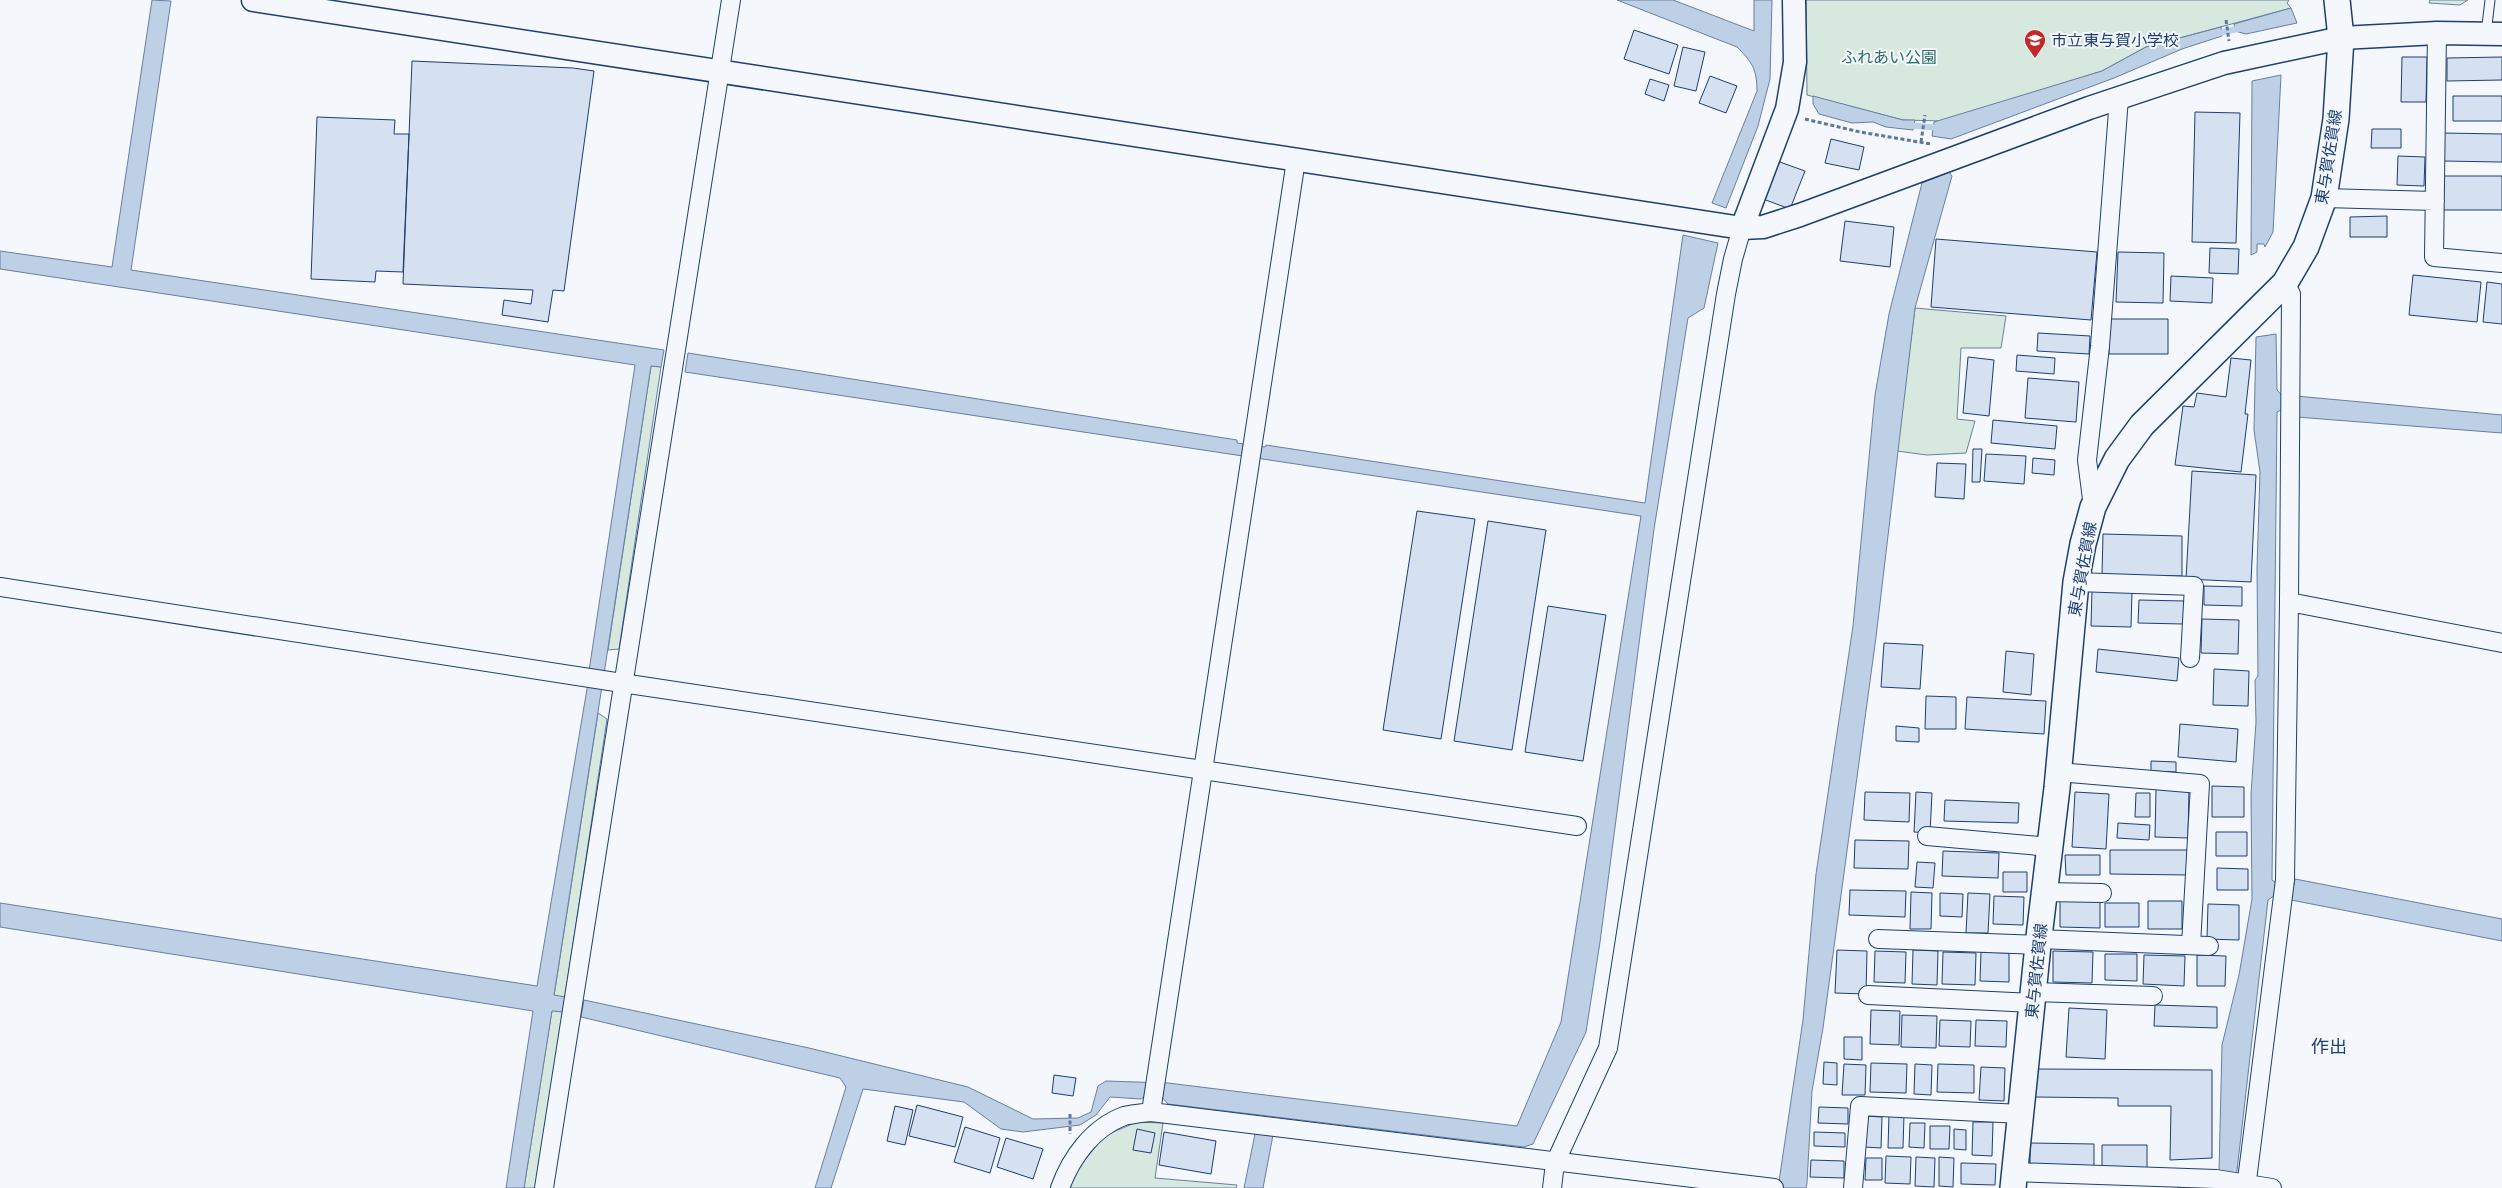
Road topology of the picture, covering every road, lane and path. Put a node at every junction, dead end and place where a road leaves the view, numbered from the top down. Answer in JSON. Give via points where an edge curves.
{"nodes":[{"id":1,"x":253,"y":0,"type":"edge"},
{"id":2,"x":731,"y":0,"type":"edge"},
{"id":3,"x":1794,"y":0,"type":"edge"},
{"id":4,"x":2337,"y":0,"type":"edge"},
{"id":5,"x":2490,"y":0,"type":"edge"},
{"id":6,"x":2226,"y":20,"type":"dead end"},
{"id":7,"x":2437,"y":33,"type":"junction"},
{"id":8,"x":2494,"y":34,"type":"edge"},
{"id":9,"x":2341,"y":38,"type":"junction"},
{"id":10,"x":2229,"y":42,"type":"dead end"},
{"id":11,"x":720,"y":71,"type":"junction"},
{"id":12,"x":2119,"y":98,"type":"junction"},
{"id":13,"x":1925,"y":115,"type":"dead end"},
{"id":14,"x":1797,"y":116,"type":"dead end"},
{"id":15,"x":1921,"y":142,"type":"junction"},
{"id":16,"x":1950,"y":159,"type":"junction"},
{"id":17,"x":1296,"y":160,"type":"junction"},
{"id":18,"x":2324,"y":198,"type":"junction"},
{"id":19,"x":2435,"y":201,"type":"junction"},
{"id":20,"x":1742,"y":228,"type":"junction"},
{"id":21,"x":2502,"y":263,"type":"edge"},
{"id":22,"x":2285,"y":283,"type":"junction"},
{"id":23,"x":2093,"y":506,"type":"junction"},
{"id":24,"x":2076,"y":582,"type":"junction"},
{"id":25,"x":0,"y":587,"type":"edge"},
{"id":26,"x":2290,"y":602,"type":"junction"},
{"id":27,"x":2502,"y":643,"type":"edge"},
{"id":28,"x":2190,"y":658,"type":"dead end"},
{"id":29,"x":622,"y":683,"type":"junction"},
{"id":30,"x":1202,"y":770,"type":"junction"},
{"id":31,"x":2058,"y":772,"type":"junction"},
{"id":32,"x":1578,"y":826,"type":"dead end"},
{"id":33,"x":1928,"y":836,"type":"dead end"},
{"id":34,"x":2050,"y":847,"type":"junction"},
{"id":35,"x":2044,"y":892,"type":"junction"},
{"id":36,"x":2102,"y":893,"type":"dead end"},
{"id":37,"x":1878,"y":939,"type":"dead end"},
{"id":38,"x":2038,"y":942,"type":"junction"},
{"id":39,"x":1868,"y":995,"type":"dead end"},
{"id":40,"x":2153,"y":996,"type":"dead end"},
{"id":41,"x":2034,"y":998,"type":"junction"},
{"id":42,"x":1152,"y":1106,"type":"junction"},
{"id":43,"x":1070,"y":1114,"type":"dead end"},
{"id":44,"x":2021,"y":1114,"type":"junction"},
{"id":45,"x":1071,"y":1130,"type":"dead end"},
{"id":46,"x":1555,"y":1163,"type":"junction"},
{"id":47,"x":2014,"y":1180,"type":"edge"},
{"id":48,"x":2163,"y":1182,"type":"edge"},
{"id":49,"x":2244,"y":1184,"type":"edge"},
{"id":50,"x":544,"y":1188,"type":"edge"},
{"id":51,"x":1060,"y":1188,"type":"edge"},
{"id":52,"x":1552,"y":1188,"type":"edge"},
{"id":53,"x":1773,"y":1188,"type":"edge"},
{"id":54,"x":1852,"y":1188,"type":"edge"},
{"id":55,"x":2272,"y":1188,"type":"edge"}],
"edges":[{"from":1,"to":11,"type":"street"},
{"from":2,"to":11,"type":"street"},
{"from":3,"to":20,"type":"street","via":[[1795,62],[1787,109]]},
{"from":4,"to":9,"type":"main road","name":"東与賀佐賀線"},
{"from":5,"to":8,"type":"lane"},
{"from":6,"to":10,"type":"path"},
{"from":7,"to":8,"type":"street"},
{"from":7,"to":9,"type":"street"},
{"from":7,"to":19,"type":"street"},
{"from":9,"to":12,"type":"street","via":[[2224,63]]},
{"from":9,"to":18,"type":"main road","name":"東与賀佐賀線","via":[[2336,119]]},
{"from":11,"to":17,"type":"street"},
{"from":11,"to":29,"type":"street"},
{"from":12,"to":16,"type":"street"},
{"from":12,"to":23,"type":"street","via":[[2100,346],[2086,460]]},
{"from":13,"to":15,"type":"path"},
{"from":14,"to":15,"type":"path","via":[[1818,124]]},
{"from":15,"to":16,"type":"path","via":[[1935,145]]},
{"from":16,"to":20,"type":"street","via":[[1800,215],[1763,227]]},
{"from":17,"to":20,"type":"street"},
{"from":17,"to":30,"type":"street"},
{"from":18,"to":19,"type":"street"},
{"from":18,"to":22,"type":"main road","name":"東与賀佐賀線","via":[[2306,247]]},
{"from":19,"to":21,"type":"street","via":[[2434,257]]},
{"from":20,"to":46,"type":"street","via":[[1726,294],[1608,1048]]},
{"from":22,"to":23,"type":"main road","name":"東与賀佐賀線","via":[[2142,424],[2117,459]]},
{"from":22,"to":26,"type":"street","via":[[2291,294]]},
{"from":23,"to":24,"type":"main road","name":"東与賀佐賀線"},
{"from":24,"to":28,"type":"street","via":[[2194,586]]},
{"from":24,"to":31,"type":"main road","name":"東与賀佐賀線"},
{"from":25,"to":29,"type":"street"},
{"from":26,"to":27,"type":"street"},
{"from":26,"to":49,"type":"street","via":[[2285,880]]},
{"from":29,"to":30,"type":"street"},
{"from":29,"to":50,"type":"street"},
{"from":30,"to":32,"type":"street"},
{"from":30,"to":42,"type":"street"},
{"from":31,"to":34,"type":"main road","name":"東与賀佐賀線"},
{"from":31,"to":38,"type":"street","via":[[2200,784],[2200,946]]},
{"from":33,"to":34,"type":"street"},
{"from":34,"to":35,"type":"main road","name":"東与賀佐賀線"},
{"from":35,"to":36,"type":"street"},
{"from":35,"to":38,"type":"main road","name":"東与賀佐賀線"},
{"from":37,"to":38,"type":"street"},
{"from":38,"to":41,"type":"main road","name":"東与賀佐賀線"},
{"from":39,"to":41,"type":"street"},
{"from":40,"to":41,"type":"street"},
{"from":41,"to":44,"type":"main road","name":"東与賀佐賀線"},
{"from":42,"to":46,"type":"street"},
{"from":42,"to":51,"type":"street","via":[[1098,1130],[1069,1164]]},
{"from":43,"to":45,"type":"path"},
{"from":44,"to":47,"type":"main road","name":"東与賀佐賀線"},
{"from":44,"to":54,"type":"street","via":[[1860,1106]]},
{"from":46,"to":52,"type":"street"},
{"from":46,"to":53,"type":"street"},
{"from":47,"to":48,"type":"street"},
{"from":48,"to":49,"type":"street","via":[[2216,1179]]},
{"from":49,"to":55,"type":"street"}]}
